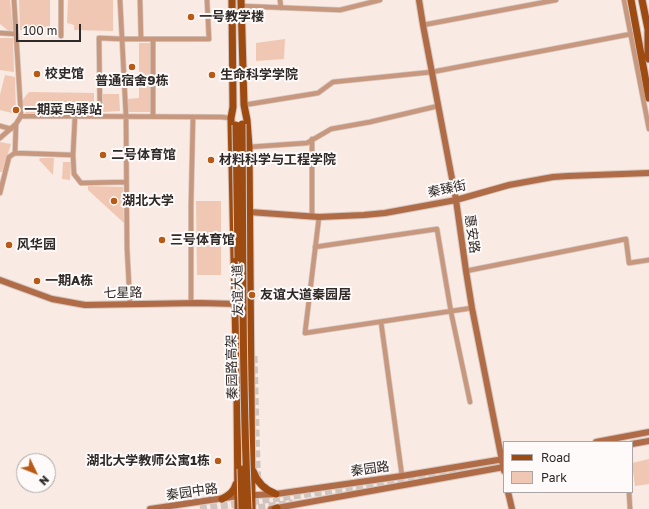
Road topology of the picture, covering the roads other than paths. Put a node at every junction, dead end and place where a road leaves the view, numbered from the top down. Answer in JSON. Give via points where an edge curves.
{"nodes":[{"id":1,"x":14,"y":0,"type":"edge"},
{"id":2,"x":61,"y":0,"type":"edge"},
{"id":3,"x":120,"y":0,"type":"edge"},
{"id":4,"x":140,"y":0,"type":"edge"},
{"id":5,"x":207,"y":0,"type":"edge"},
{"id":6,"x":232,"y":0,"type":"edge"},
{"id":7,"x":280,"y":0,"type":"edge"},
{"id":8,"x":380,"y":0,"type":"edge"},
{"id":9,"x":419,"y":0,"type":"edge"},
{"id":10,"x":556,"y":0,"type":"edge"},
{"id":11,"x":624,"y":0,"type":"edge"},
{"id":12,"x":631,"y":0,"type":"edge"},
{"id":13,"x":642,"y":0,"type":"edge"},
{"id":14,"x":241,"y":3,"type":"edge"},
{"id":15,"x":281,"y":8,"type":"junction"},
{"id":16,"x":423,"y":25,"type":"junction"},
{"id":17,"x":648,"y":32,"type":"edge"},
{"id":18,"x":0,"y":33,"type":"edge"},
{"id":19,"x":16,"y":34,"type":"junction"},
{"id":20,"x":631,"y":34,"type":"junction"},
{"id":21,"x":61,"y":36,"type":"dead end"},
{"id":22,"x":122,"y":39,"type":"junction"},
{"id":23,"x":141,"y":39,"type":"junction"},
{"id":24,"x":153,"y":39,"type":"junction"},
{"id":25,"x":649,"y":59,"type":"edge"},
{"id":26,"x":432,"y":72,"type":"junction"},
{"id":27,"x":649,"y":98,"type":"edge"},
{"id":28,"x":244,"y":105,"type":"junction"},
{"id":29,"x":438,"y":106,"type":"junction"},
{"id":30,"x":233,"y":107,"type":"junction"},
{"id":31,"x":20,"y":116,"type":"junction"},
{"id":32,"x":75,"y":116,"type":"junction"},
{"id":33,"x":100,"y":116,"type":"junction"},
{"id":34,"x":126,"y":116,"type":"junction"},
{"id":35,"x":153,"y":116,"type":"junction"},
{"id":36,"x":193,"y":117,"type":"junction"},
{"id":37,"x":231,"y":118,"type":"junction"},
{"id":38,"x":16,"y":124,"type":"junction"},
{"id":39,"x":239,"y":124,"type":"junction"},
{"id":40,"x":0,"y":126,"type":"edge"},
{"id":41,"x":11,"y":129,"type":"junction"},
{"id":42,"x":649,"y":129,"type":"edge"},
{"id":43,"x":0,"y":138,"type":"edge"},
{"id":44,"x":312,"y":139,"type":"junction"},
{"id":45,"x":249,"y":147,"type":"junction"},
{"id":46,"x":15,"y":153,"type":"junction"},
{"id":47,"x":73,"y":155,"type":"junction"},
{"id":48,"x":649,"y":173,"type":"edge"},
{"id":49,"x":2,"y":175,"type":"edge"},
{"id":50,"x":126,"y":182,"type":"junction"},
{"id":51,"x":0,"y":193,"type":"edge"},
{"id":52,"x":456,"y":200,"type":"junction"},
{"id":53,"x":249,"y":212,"type":"junction"},
{"id":54,"x":315,"y":216,"type":"junction"},
{"id":55,"x":315,"y":247,"type":"junction"},
{"id":56,"x":649,"y":260,"type":"edge"},
{"id":57,"x":466,"y":271,"type":"junction"},
{"id":58,"x":0,"y":280,"type":"edge"},
{"id":59,"x":192,"y":303,"type":"junction"},
{"id":60,"x":130,"y":304,"type":"junction"},
{"id":61,"x":234,"y":304,"type":"junction"},
{"id":62,"x":250,"y":304,"type":"junction"},
{"id":63,"x":472,"y":308,"type":"junction"},
{"id":64,"x":451,"y":312,"type":"junction"},
{"id":65,"x":381,"y":322,"type":"junction"},
{"id":66,"x":250,"y":335,"type":"junction"},
{"id":67,"x":254,"y":356,"type":"tunnel mouth"},
{"id":68,"x":470,"y":402,"type":"dead end"},
{"id":69,"x":649,"y":432,"type":"edge"},
{"id":70,"x":601,"y":441,"type":"edge"},
{"id":71,"x":649,"y":441,"type":"edge"},
{"id":72,"x":633,"y":444,"type":"edge"},
{"id":73,"x":503,"y":459,"type":"edge"},
{"id":74,"x":252,"y":462,"type":"junction"},
{"id":75,"x":503,"y":469,"type":"edge"},
{"id":76,"x":238,"y":472,"type":"junction"},
{"id":77,"x":402,"y":476,"type":"junction"},
{"id":78,"x":508,"y":493,"type":"edge"},
{"id":79,"x":629,"y":493,"type":"edge"},
{"id":80,"x":276,"y":494,"type":"junction"},
{"id":81,"x":252,"y":495,"type":"junction"},
{"id":82,"x":238,"y":496,"type":"junction"},
{"id":83,"x":222,"y":499,"type":"junction"},
{"id":84,"x":150,"y":509,"type":"edge"},
{"id":85,"x":238,"y":509,"type":"edge"},
{"id":86,"x":242,"y":509,"type":"edge"},
{"id":87,"x":248,"y":509,"type":"edge"},
{"id":88,"x":252,"y":509,"type":"edge"},
{"id":89,"x":274,"y":509,"type":"edge"},
{"id":90,"x":512,"y":509,"type":"edge"},
{"id":91,"x":630,"y":509,"type":"edge"}],
"edges":[{"from":1,"to":19,"type":"street"},
{"from":2,"to":21,"type":"street"},
{"from":3,"to":22,"type":"street"},
{"from":4,"to":23,"type":"street"},
{"from":5,"to":24,"type":"street","via":[[209,39]]},
{"from":6,"to":30,"type":"main road","name":"友谊大道"},
{"from":7,"to":15,"type":"street"},
{"from":8,"to":15,"type":"street","via":[[340,10]]},
{"from":9,"to":16,"type":"street","name":"惠安路"},
{"from":10,"to":16,"type":"street"},
{"from":11,"to":20,"type":"street"},
{"from":12,"to":27,"type":"main road"},
{"from":13,"to":17,"type":"main road"},
{"from":14,"to":15,"type":"street"},
{"from":14,"to":28,"type":"main road","name":"友谊大道"},
{"from":16,"to":26,"type":"street","name":"惠安路"},
{"from":17,"to":25,"type":"main road"},
{"from":18,"to":19,"type":"street"},
{"from":19,"to":31,"type":"street"},
{"from":20,"to":26,"type":"street"},
{"from":20,"to":42,"type":"street"},
{"from":22,"to":23,"type":"street"},
{"from":22,"to":33,"type":"street","via":[[99,38]]},
{"from":22,"to":34,"type":"street"},
{"from":23,"to":24,"type":"street"},
{"from":24,"to":35,"type":"street"},
{"from":26,"to":28,"type":"street","via":[[333,82],[318,93]]},
{"from":26,"to":29,"type":"street","name":"惠安路"},
{"from":28,"to":39,"type":"main road","name":"秦园路高架"},
{"from":28,"to":45,"type":"main road","name":"友谊大道"},
{"from":29,"to":44,"type":"street","via":[[331,129]]},
{"from":29,"to":52,"type":"street","name":"惠安路"},
{"from":30,"to":37,"type":"main road","name":"友谊大道"},
{"from":30,"to":39,"type":"main road","name":"秦园路高架"},
{"from":31,"to":32,"type":"street"},
{"from":31,"to":38,"type":"street"},
{"from":32,"to":33,"type":"street"},
{"from":32,"to":47,"type":"street"},
{"from":33,"to":34,"type":"street"},
{"from":34,"to":35,"type":"street"},
{"from":34,"to":50,"type":"street"},
{"from":35,"to":36,"type":"street"},
{"from":36,"to":37,"type":"street"},
{"from":36,"to":59,"type":"street"},
{"from":37,"to":61,"type":"main road","name":"友谊大道"},
{"from":38,"to":41,"type":"street"},
{"from":38,"to":46,"type":"street"},
{"from":39,"to":86,"type":"main road","name":"秦园路高架","bridge":true},
{"from":39,"to":87,"type":"main road","name":"秦园路高架","bridge":true},
{"from":40,"to":41,"type":"street"},
{"from":41,"to":43,"type":"street"},
{"from":44,"to":45,"type":"street","via":[[307,143]]},
{"from":44,"to":54,"type":"street"},
{"from":45,"to":53,"type":"main road","name":"友谊大道"},
{"from":46,"to":47,"type":"street"},
{"from":46,"to":49,"type":"street","via":[[9,157]]},
{"from":47,"to":50,"type":"street","via":[[74,174],[81,183]]},
{"from":48,"to":52,"type":"street","name":"秦臻街","via":[[553,178]]},
{"from":49,"to":51,"type":"street"},
{"from":50,"to":60,"type":"street"},
{"from":52,"to":54,"type":"street","name":"秦臻街","via":[[374,214]]},
{"from":52,"to":57,"type":"street","name":"惠安路"},
{"from":53,"to":54,"type":"street","name":"秦臻街"},
{"from":53,"to":62,"type":"main road","name":"友谊大道"},
{"from":54,"to":55,"type":"street"},
{"from":55,"to":64,"type":"street","via":[[437,229]]},
{"from":55,"to":65,"type":"street","via":[[305,333]]},
{"from":56,"to":57,"type":"street","via":[[629,263],[626,239]]},
{"from":57,"to":63,"type":"street","name":"惠安路"},
{"from":58,"to":60,"type":"street","name":"七星路","via":[[52,299],[85,305]]},
{"from":59,"to":60,"type":"street","name":"七星路"},
{"from":59,"to":61,"type":"street","name":"七星路"},
{"from":61,"to":62,"type":"street","name":"七星路"},
{"from":61,"to":76,"type":"main road","name":"友谊大道"},
{"from":62,"to":66,"type":"main road","name":"友谊大道"},
{"from":63,"to":64,"type":"street"},
{"from":63,"to":73,"type":"street","name":"惠安路"},
{"from":64,"to":65,"type":"street"},
{"from":64,"to":68,"type":"street"},
{"from":65,"to":77,"type":"street"},
{"from":66,"to":67,"type":"main road"},
{"from":66,"to":74,"type":"main road","name":"友谊大道"},
{"from":69,"to":70,"type":"street"},
{"from":71,"to":72,"type":"street"},
{"from":73,"to":77,"type":"street","name":"秦园路"},
{"from":74,"to":80,"type":"main road","via":[[258,482]]},
{"from":74,"to":81,"type":"main road","name":"友谊大道"},
{"from":75,"to":89,"type":"street","name":"秦园路"},
{"from":76,"to":82,"type":"main road","name":"友谊大道"},
{"from":76,"to":83,"type":"main road","via":[[235,488],[230,495]]},
{"from":77,"to":80,"type":"street","name":"秦园路"},
{"from":78,"to":90,"type":"street"},
{"from":79,"to":91,"type":"street"},
{"from":80,"to":81,"type":"street","name":"秦园路"},
{"from":81,"to":82,"type":"street","name":"秦园路"},
{"from":81,"to":88,"type":"main road","name":"友谊大道"},
{"from":82,"to":83,"type":"street","name":"秦园中路"},
{"from":82,"to":85,"type":"main road","name":"友谊大道"},
{"from":83,"to":84,"type":"street","name":"秦园中路"}]}
